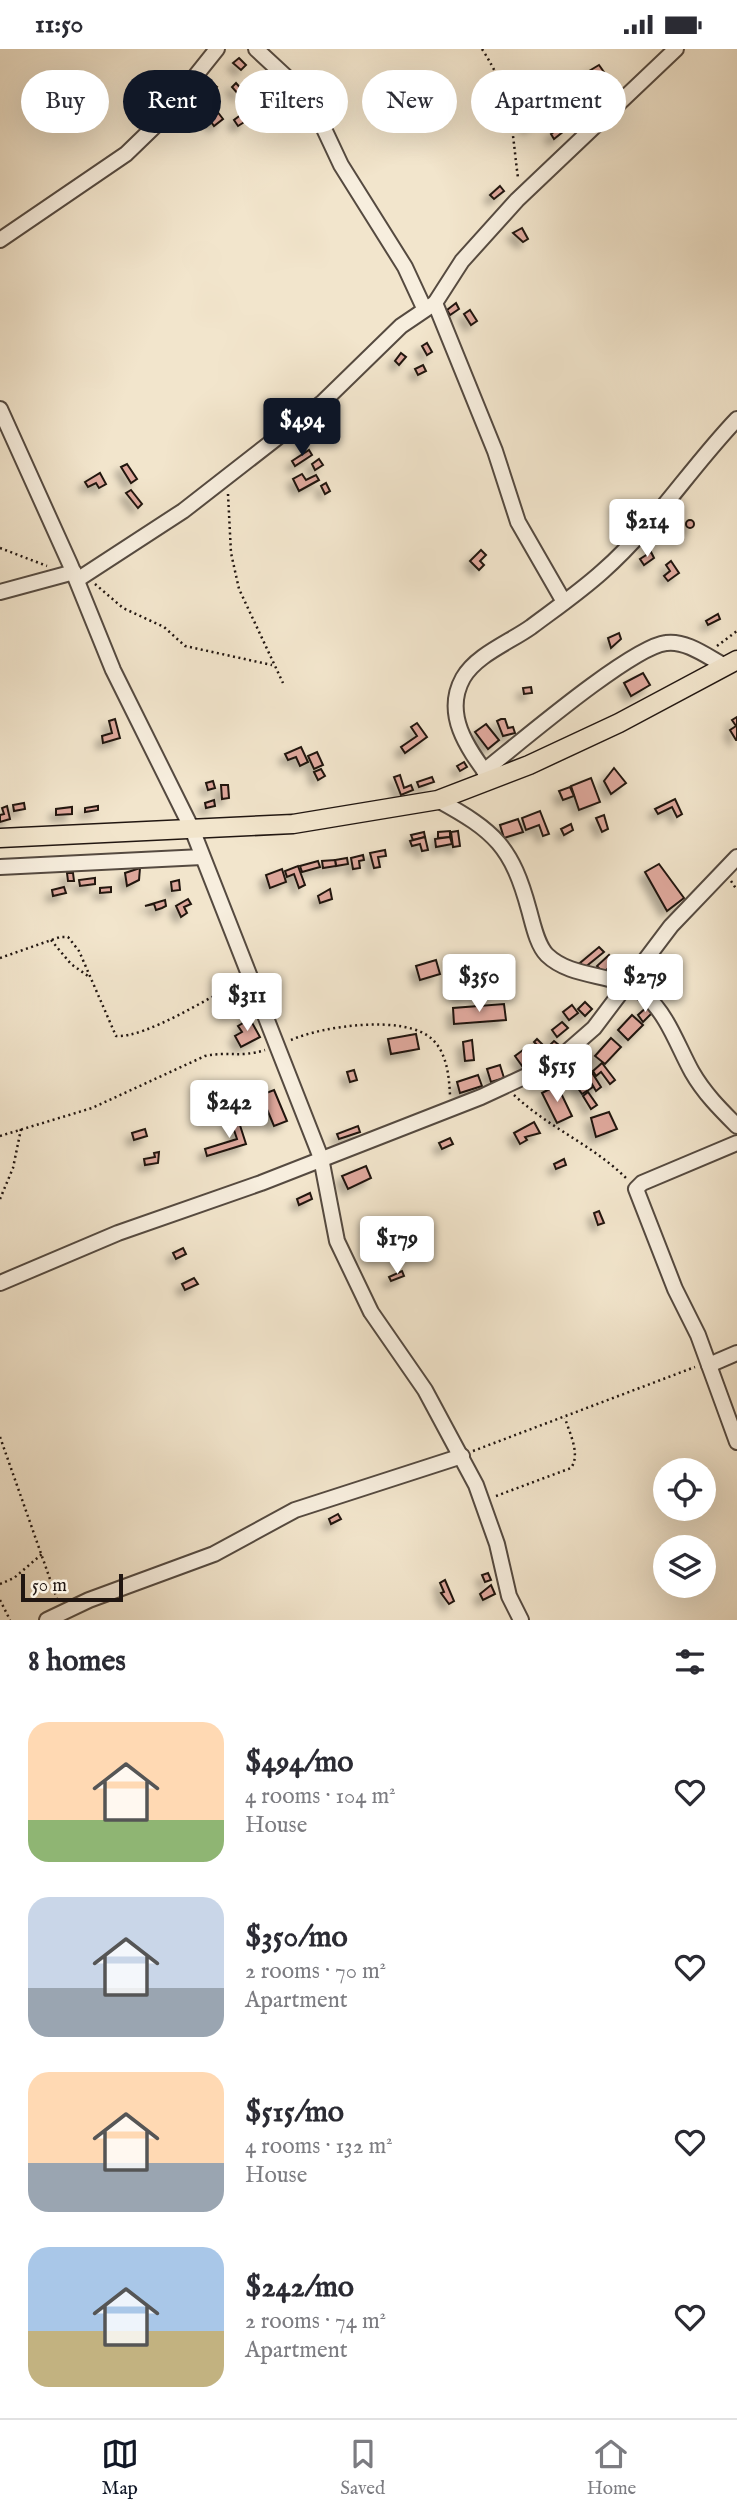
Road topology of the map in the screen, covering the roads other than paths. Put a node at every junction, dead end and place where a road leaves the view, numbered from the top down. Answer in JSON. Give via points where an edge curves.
{"nodes":[{"id":1,"x":217,"y":49,"type":"edge"},
{"id":2,"x":256,"y":49,"type":"edge"},
{"id":3,"x":676,"y":49,"type":"edge"},
{"id":4,"x":0,"y":240,"type":"edge"},
{"id":5,"x":429,"y":305,"type":"junction"},
{"id":6,"x":0,"y":409,"type":"edge"},
{"id":7,"x":737,"y":419,"type":"edge"},
{"id":8,"x":75,"y":575,"type":"junction"},
{"id":9,"x":0,"y":592,"type":"edge"},
{"id":10,"x":564,"y":602,"type":"junction"},
{"id":11,"x":731,"y":663,"type":"edge"},
{"id":12,"x":488,"y":776,"type":"junction"},
{"id":13,"x":438,"y":800,"type":"junction"},
{"id":14,"x":192,"y":829,"type":"junction"},
{"id":15,"x":0,"y":838,"type":"edge"},
{"id":16,"x":202,"y":856,"type":"junction"},
{"id":17,"x":737,"y":857,"type":"edge"},
{"id":18,"x":0,"y":867,"type":"edge"},
{"id":19,"x":628,"y":983,"type":"junction"},
{"id":20,"x":737,"y":1126,"type":"edge"},
{"id":21,"x":737,"y":1143,"type":"edge"},
{"id":22,"x":321,"y":1158,"type":"junction"},
{"id":23,"x":0,"y":1283,"type":"edge"},
{"id":24,"x":737,"y":1353,"type":"edge"},
{"id":25,"x":709,"y":1365,"type":"junction"},
{"id":26,"x":737,"y":1442,"type":"edge"},
{"id":27,"x":462,"y":1456,"type":"junction"},
{"id":28,"x":53,"y":1617,"type":"edge"},
{"id":29,"x":521,"y":1620,"type":"edge"}],
"edges":[{"from":1,"to":4,"type":"street","via":[[157,124],[126,154]]},
{"from":2,"to":5,"type":"street","via":[[310,99],[341,165]]},
{"from":3,"to":5,"type":"street","via":[[521,196]]},
{"from":5,"to":8,"type":"street","via":[[401,325],[323,401],[183,511]]},
{"from":5,"to":10,"type":"street","via":[[495,451],[518,522]]},
{"from":6,"to":8,"type":"street"},
{"from":7,"to":10,"type":"street","via":[[604,571]]},
{"from":8,"to":9,"type":"street"},
{"from":8,"to":14,"type":"street","via":[[113,670]]},
{"from":10,"to":12,"type":"street","via":[[463,678],[457,710],[460,731]]},
{"from":11,"to":12,"type":"main road","via":[[618,723]]},
{"from":11,"to":12,"type":"street","via":[[667,642],[651,647],[614,671]]},
{"from":12,"to":13,"type":"main road"},
{"from":13,"to":14,"type":"main road","via":[[293,824]]},
{"from":13,"to":19,"type":"street","via":[[478,822],[499,843],[522,884],[545,953],[564,965]]},
{"from":14,"to":15,"type":"main road"},
{"from":14,"to":16,"type":"street"},
{"from":16,"to":18,"type":"street"},
{"from":16,"to":22,"type":"street"},
{"from":17,"to":19,"type":"street","via":[[671,926]]},
{"from":19,"to":20,"type":"street","via":[[660,1011],[707,1095]]},
{"from":19,"to":22,"type":"street","via":[[594,1028],[554,1063],[506,1087]]},
{"from":21,"to":25,"type":"street","via":[[636,1189]]},
{"from":22,"to":23,"type":"street","via":[[118,1233]]},
{"from":22,"to":27,"type":"street","via":[[337,1241],[351,1272]]},
{"from":24,"to":25,"type":"street"},
{"from":25,"to":26,"type":"street"},
{"from":27,"to":28,"type":"street","via":[[295,1510],[214,1554]]},
{"from":27,"to":29,"type":"street","via":[[483,1501],[509,1596]]}]}
